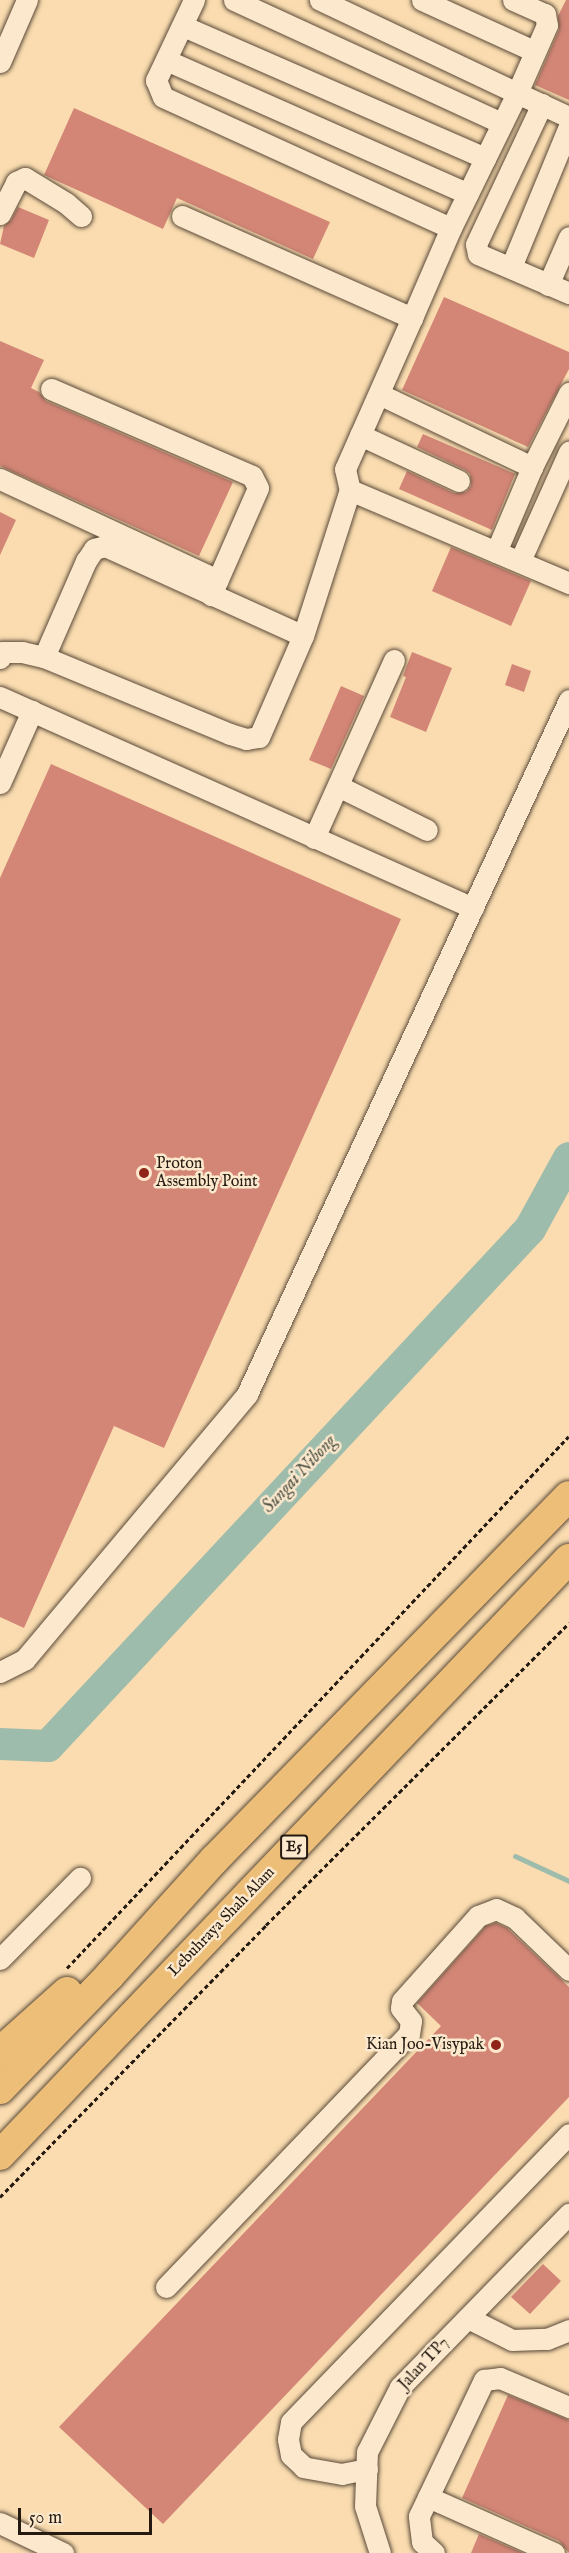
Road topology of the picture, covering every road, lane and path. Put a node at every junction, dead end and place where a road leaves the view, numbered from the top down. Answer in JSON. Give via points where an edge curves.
{"nodes":[{"id":1,"x":27,"y":0,"type":"edge"},
{"id":2,"x":194,"y":0,"type":"edge"},
{"id":3,"x":234,"y":0,"type":"edge"},
{"id":4,"x":320,"y":0,"type":"edge"},
{"id":5,"x":422,"y":0,"type":"edge"},
{"id":6,"x":513,"y":0,"type":"edge"},
{"id":7,"x":183,"y":26,"type":"junction"},
{"id":8,"x":534,"y":51,"type":"junction"},
{"id":9,"x":166,"y":60,"type":"junction"},
{"id":10,"x":0,"y":62,"type":"edge"},
{"id":11,"x":517,"y":93,"type":"junction"},
{"id":12,"x":542,"y":104,"type":"junction"},
{"id":13,"x":569,"y":117,"type":"edge"},
{"id":14,"x":502,"y":123,"type":"junction"},
{"id":15,"x":569,"y":126,"type":"edge"},
{"id":16,"x":485,"y":158,"type":"junction"},
{"id":17,"x":468,"y":194,"type":"junction"},
{"id":18,"x":0,"y":214,"type":"edge"},
{"id":19,"x":81,"y":216,"type":"dead end"},
{"id":20,"x":182,"y":216,"type":"dead end"},
{"id":21,"x":450,"y":228,"type":"junction"},
{"id":22,"x":569,"y":237,"type":"edge"},
{"id":23,"x":511,"y":267,"type":"junction"},
{"id":24,"x":548,"y":285,"type":"junction"},
{"id":25,"x":569,"y":293,"type":"edge"},
{"id":26,"x":412,"y":318,"type":"junction"},
{"id":27,"x":51,"y":389,"type":"dead end"},
{"id":28,"x":569,"y":393,"type":"edge"},
{"id":29,"x":379,"y":394,"type":"junction"},
{"id":30,"x":360,"y":435,"type":"junction"},
{"id":31,"x":569,"y":452,"type":"edge"},
{"id":32,"x":532,"y":467,"type":"junction"},
{"id":33,"x":0,"y":479,"type":"edge"},
{"id":34,"x":459,"y":481,"type":"dead end"},
{"id":35,"x":350,"y":490,"type":"junction"},
{"id":36,"x":496,"y":552,"type":"junction"},
{"id":37,"x":520,"y":561,"type":"junction"},
{"id":38,"x":567,"y":576,"type":"edge"},
{"id":39,"x":215,"y":587,"type":"junction"},
{"id":40,"x":303,"y":636,"type":"junction"},
{"id":41,"x":44,"y":657,"type":"junction"},
{"id":42,"x":0,"y":658,"type":"edge"},
{"id":43,"x":394,"y":660,"type":"dead end"},
{"id":44,"x":0,"y":697,"type":"edge"},
{"id":45,"x":569,"y":700,"type":"edge"},
{"id":46,"x":32,"y":711,"type":"junction"},
{"id":47,"x":0,"y":783,"type":"edge"},
{"id":48,"x":338,"y":786,"type":"junction"},
{"id":49,"x":427,"y":830,"type":"dead end"},
{"id":50,"x":314,"y":838,"type":"junction"},
{"id":51,"x":473,"y":908,"type":"junction"},
{"id":52,"x":569,"y":1436,"type":"edge"},
{"id":53,"x":569,"y":1496,"type":"edge"},
{"id":54,"x":569,"y":1559,"type":"edge"},
{"id":55,"x":569,"y":1623,"type":"edge"},
{"id":56,"x":0,"y":1672,"type":"edge"},
{"id":57,"x":214,"y":1860,"type":"junction"},
{"id":58,"x":80,"y":1878,"type":"dead end"},
{"id":59,"x":0,"y":1959,"type":"edge"},
{"id":60,"x":569,"y":1970,"type":"edge"},
{"id":61,"x":63,"y":1978,"type":"dead end"},
{"id":62,"x":0,"y":2052,"type":"edge"},
{"id":63,"x":0,"y":2090,"type":"edge"},
{"id":64,"x":569,"y":2134,"type":"edge"},
{"id":65,"x":0,"y":2155,"type":"edge"},
{"id":66,"x":0,"y":2197,"type":"edge"},
{"id":67,"x":569,"y":2214,"type":"edge"},
{"id":68,"x":166,"y":2287,"type":"dead end"},
{"id":69,"x":468,"y":2318,"type":"junction"},
{"id":70,"x":569,"y":2330,"type":"edge"},
{"id":71,"x":569,"y":2407,"type":"edge"},
{"id":72,"x":367,"y":2469,"type":"junction"},
{"id":73,"x":428,"y":2497,"type":"junction"},
{"id":74,"x":0,"y":2523,"type":"edge"},
{"id":75,"x":53,"y":2551,"type":"edge"},
{"id":76,"x":380,"y":2553,"type":"edge"},
{"id":77,"x":434,"y":2553,"type":"edge"},
{"id":78,"x":554,"y":2553,"type":"edge"}],
"edges":[{"from":1,"to":10,"type":"street"},
{"from":2,"to":7,"type":"street"},
{"from":3,"to":14,"type":"street"},
{"from":4,"to":11,"type":"street"},
{"from":5,"to":8,"type":"street"},
{"from":6,"to":8,"type":"street","via":[[545,14],[547,25]]},
{"from":7,"to":9,"type":"street"},
{"from":7,"to":16,"type":"street"},
{"from":8,"to":11,"type":"street"},
{"from":9,"to":17,"type":"street"},
{"from":9,"to":21,"type":"street","via":[[156,80],[163,97]]},
{"from":11,"to":12,"type":"street"},
{"from":11,"to":14,"type":"street"},
{"from":12,"to":13,"type":"street"},
{"from":12,"to":23,"type":"street","via":[[476,244],[478,254]]},
{"from":14,"to":16,"type":"street"},
{"from":15,"to":23,"type":"street"},
{"from":16,"to":17,"type":"street"},
{"from":17,"to":21,"type":"street"},
{"from":18,"to":19,"type":"street","via":[[16,182],[25,178],[66,202]]},
{"from":20,"to":26,"type":"street"},
{"from":21,"to":26,"type":"street"},
{"from":22,"to":24,"type":"street"},
{"from":23,"to":24,"type":"street"},
{"from":24,"to":25,"type":"street"},
{"from":26,"to":29,"type":"street"},
{"from":27,"to":39,"type":"street","via":[[252,476],[258,489]]},
{"from":28,"to":32,"type":"street"},
{"from":29,"to":30,"type":"street"},
{"from":29,"to":32,"type":"street"},
{"from":30,"to":34,"type":"street"},
{"from":30,"to":35,"type":"street","via":[[345,469]]},
{"from":31,"to":37,"type":"street"},
{"from":32,"to":36,"type":"street"},
{"from":33,"to":39,"type":"street"},
{"from":35,"to":36,"type":"street"},
{"from":35,"to":40,"type":"street"},
{"from":36,"to":37,"type":"street"},
{"from":37,"to":38,"type":"street"},
{"from":39,"to":40,"type":"street"},
{"from":39,"to":41,"type":"street","via":[[105,546],[94,549]]},
{"from":40,"to":41,"type":"street","via":[[260,737],[252,739],[230,734]]},
{"from":41,"to":42,"type":"street","via":[[2,652]]},
{"from":43,"to":48,"type":"street"},
{"from":44,"to":46,"type":"street"},
{"from":45,"to":51,"type":"street"},
{"from":46,"to":47,"type":"street"},
{"from":46,"to":50,"type":"street"},
{"from":48,"to":49,"type":"street"},
{"from":48,"to":50,"type":"street"},
{"from":50,"to":51,"type":"street"},
{"from":51,"to":56,"type":"street","via":[[247,1394],[25,1659]]},
{"from":52,"to":61,"type":"path","via":[[96,1935]]},
{"from":53,"to":57,"type":"highway"},
{"from":54,"to":65,"type":"highway","name":"Lebuhraya Shah Alam","number":"E5"},
{"from":55,"to":66,"type":"path"},
{"from":57,"to":62,"type":"highway","via":[[137,1921],[48,2011]]},
{"from":57,"to":63,"type":"highway"},
{"from":58,"to":59,"type":"street"},
{"from":60,"to":68,"type":"street","via":[[515,1918],[496,1908],[478,1916],[402,2001],[401,2008],[411,2021],[409,2034]]},
{"from":64,"to":72,"type":"street","via":[[291,2422],[291,2455],[304,2467],[342,2474]]},
{"from":67,"to":69,"type":"street","name":"Jalan TP7"},
{"from":69,"to":70,"type":"street","via":[[512,2340],[547,2339]]},
{"from":69,"to":72,"type":"street","name":"Jalan TP7","via":[[400,2387],[368,2452]]},
{"from":71,"to":73,"type":"street","via":[[500,2378],[484,2380]]},
{"from":72,"to":76,"type":"street","name":"Jalan TP7","via":[[364,2506]]},
{"from":73,"to":77,"type":"street","via":[[419,2516],[422,2542]]},
{"from":73,"to":78,"type":"street"},
{"from":74,"to":75,"type":"street"}]}
